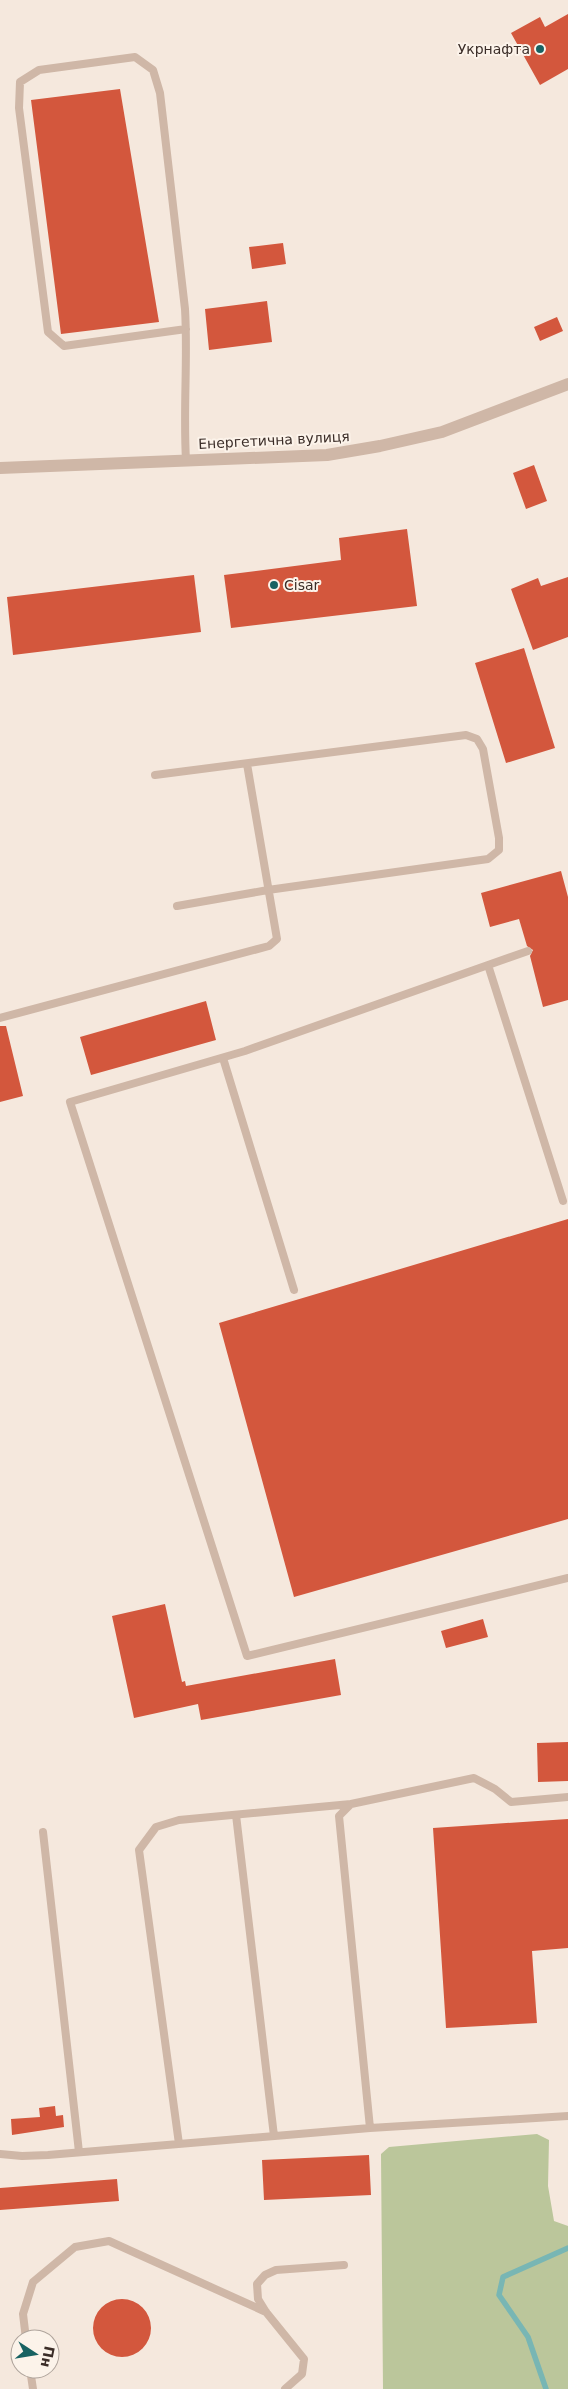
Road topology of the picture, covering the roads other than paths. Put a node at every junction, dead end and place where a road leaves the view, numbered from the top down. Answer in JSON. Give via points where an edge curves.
{"nodes":[{"id":1,"x":186,"y":329,"type":"junction"},
{"id":2,"x":568,"y":384,"type":"edge"},
{"id":3,"x":186,"y":460,"type":"junction"},
{"id":4,"x":0,"y":468,"type":"edge"},
{"id":5,"x":247,"y":764,"type":"junction"},
{"id":6,"x":155,"y":775,"type":"dead end"},
{"id":7,"x":268,"y":890,"type":"junction"},
{"id":8,"x":177,"y":906,"type":"dead end"},
{"id":9,"x":528,"y":950,"type":"dead end"},
{"id":10,"x":488,"y":965,"type":"junction"},
{"id":11,"x":0,"y":1018,"type":"edge"},
{"id":12,"x":223,"y":1058,"type":"junction"},
{"id":13,"x":563,"y":1201,"type":"dead end"},
{"id":14,"x":294,"y":1290,"type":"dead end"},
{"id":15,"x":568,"y":1578,"type":"edge"},
{"id":16,"x":568,"y":1797,"type":"edge"},
{"id":17,"x":351,"y":1804,"type":"junction"},
{"id":18,"x":236,"y":1815,"type":"junction"},
{"id":19,"x":43,"y":1832,"type":"dead end"},
{"id":20,"x":568,"y":2116,"type":"edge"},
{"id":21,"x":370,"y":2128,"type":"junction"},
{"id":22,"x":274,"y":2136,"type":"junction"},
{"id":23,"x":179,"y":2144,"type":"junction"},
{"id":24,"x":79,"y":2152,"type":"junction"},
{"id":25,"x":0,"y":2154,"type":"edge"},
{"id":26,"x":344,"y":2265,"type":"dead end"},
{"id":27,"x":266,"y":2312,"type":"junction"},
{"id":28,"x":25,"y":2329,"type":"edge"},
{"id":29,"x":285,"y":2389,"type":"edge"}],
"edges":[{"from":1,"to":1,"type":"lane","via":[[160,93],[153,70],[135,57],[39,70],[20,82],[19,108],[48,332],[64,346]]},
{"from":1,"to":3,"type":"lane","via":[[183,414]]},
{"from":2,"to":3,"type":"street","name":"Енергетична вулиця","via":[[442,432],[380,446],[327,455]]},
{"from":3,"to":4,"type":"street","name":"Енергетична вулиця"},
{"from":5,"to":6,"type":"lane"},
{"from":5,"to":7,"type":"lane"},
{"from":5,"to":7,"type":"lane","via":[[466,735],[477,739],[483,749],[499,838],[499,850],[488,859]]},
{"from":7,"to":8,"type":"lane"},
{"from":7,"to":11,"type":"lane","via":[[277,939],[269,946]]},
{"from":9,"to":10,"type":"lane"},
{"from":10,"to":12,"type":"lane"},
{"from":10,"to":13,"type":"lane"},
{"from":12,"to":14,"type":"lane"},
{"from":12,"to":15,"type":"lane","via":[[70,1102],[247,1656]]},
{"from":16,"to":17,"type":"lane","via":[[511,1802],[474,1778]]},
{"from":17,"to":18,"type":"lane"},
{"from":17,"to":21,"type":"lane","via":[[339,1816]]},
{"from":18,"to":22,"type":"lane"},
{"from":18,"to":23,"type":"lane","via":[[179,1820],[156,1827],[140,1850]]},
{"from":19,"to":24,"type":"lane"},
{"from":20,"to":21,"type":"lane"},
{"from":21,"to":22,"type":"lane"},
{"from":22,"to":23,"type":"lane"},
{"from":23,"to":24,"type":"lane"},
{"from":24,"to":25,"type":"lane","via":[[22,2156]]},
{"from":26,"to":27,"type":"lane","via":[[276,2270],[264,2275],[257,2284],[258,2299]]},
{"from":27,"to":28,"type":"lane","via":[[109,2241],[75,2247],[33,2282],[23,2314]]},
{"from":27,"to":29,"type":"lane","via":[[304,2359],[302,2374]]}]}
